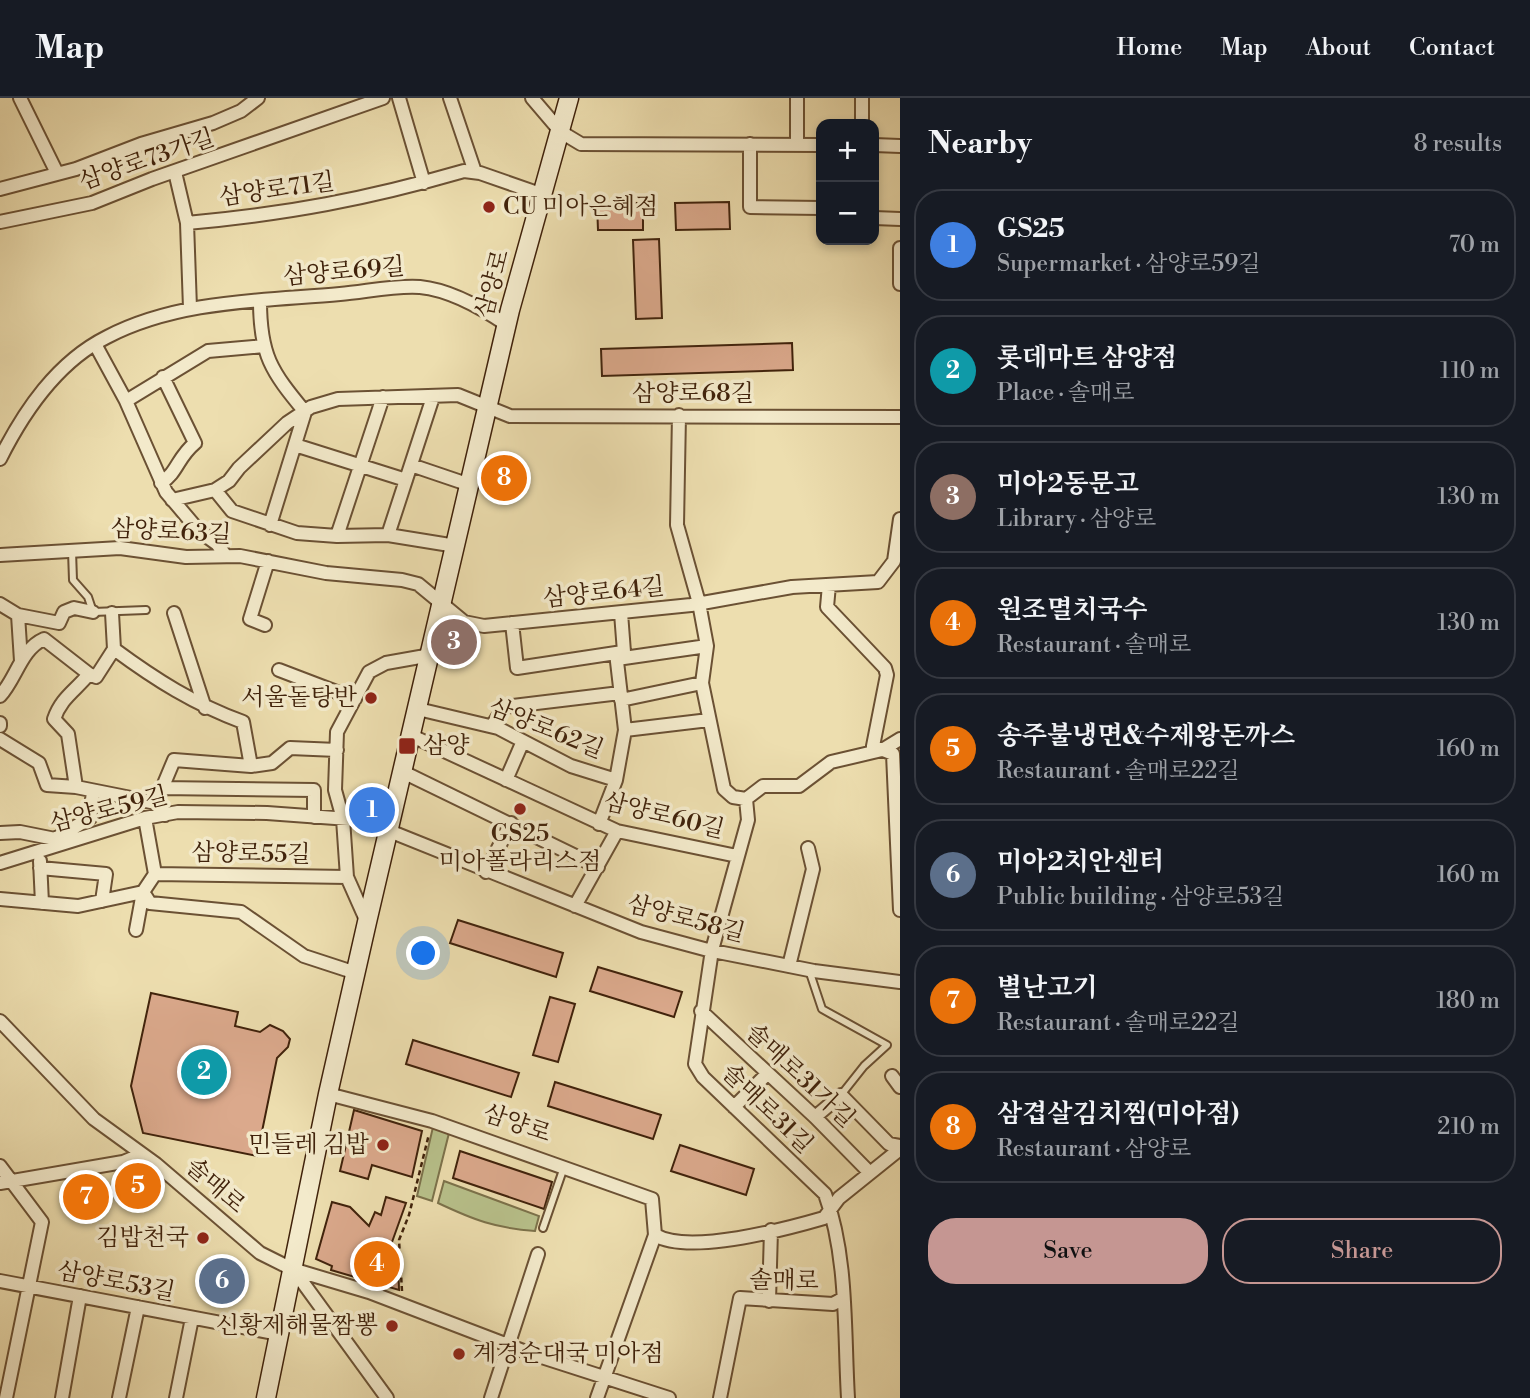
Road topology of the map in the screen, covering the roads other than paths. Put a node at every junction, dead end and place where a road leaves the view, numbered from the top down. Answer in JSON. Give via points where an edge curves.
{"nodes":[{"id":1,"x":20,"y":98,"type":"edge"},
{"id":2,"x":258,"y":98,"type":"edge"},
{"id":3,"x":383,"y":98,"type":"edge"},
{"id":4,"x":399,"y":98,"type":"edge"},
{"id":5,"x":450,"y":98,"type":"edge"},
{"id":6,"x":532,"y":98,"type":"edge"},
{"id":7,"x":569,"y":98,"type":"edge"},
{"id":8,"x":797,"y":98,"type":"edge"},
{"id":9,"x":862,"y":98,"type":"edge"},
{"id":10,"x":862,"y":119,"type":"edge"},
{"id":11,"x":561,"y":132,"type":"junction"},
{"id":12,"x":750,"y":144,"type":"junction"},
{"id":13,"x":797,"y":145,"type":"junction"},
{"id":14,"x":816,"y":145,"type":"edge"},
{"id":15,"x":879,"y":145,"type":"edge"},
{"id":16,"x":900,"y":146,"type":"edge"},
{"id":17,"x":175,"y":172,"type":"junction"},
{"id":18,"x":475,"y":172,"type":"junction"},
{"id":19,"x":57,"y":173,"type":"junction"},
{"id":20,"x":424,"y":183,"type":"junction"},
{"id":21,"x":0,"y":189,"type":"edge"},
{"id":22,"x":543,"y":195,"type":"junction"},
{"id":23,"x":816,"y":208,"type":"edge"},
{"id":24,"x":879,"y":218,"type":"edge"},
{"id":25,"x":900,"y":219,"type":"edge"},
{"id":26,"x":0,"y":222,"type":"edge"},
{"id":27,"x":187,"y":223,"type":"junction"},
{"id":28,"x":900,"y":248,"type":"edge"},
{"id":29,"x":900,"y":285,"type":"edge"},
{"id":30,"x":260,"y":301,"type":"junction"},
{"id":31,"x":190,"y":308,"type":"junction"},
{"id":32,"x":507,"y":325,"type":"junction"},
{"id":33,"x":95,"y":344,"type":"junction"},
{"id":34,"x":264,"y":346,"type":"junction"},
{"id":35,"x":163,"y":377,"type":"junction"},
{"id":36,"x":383,"y":397,"type":"junction"},
{"id":37,"x":433,"y":397,"type":"junction"},
{"id":38,"x":127,"y":401,"type":"junction"},
{"id":39,"x":488,"y":407,"type":"junction"},
{"id":40,"x":305,"y":412,"type":"junction"},
{"id":41,"x":679,"y":415,"type":"junction"},
{"id":42,"x":900,"y":417,"type":"edge"},
{"id":43,"x":295,"y":444,"type":"junction"},
{"id":44,"x":0,"y":459,"type":"edge"},
{"id":45,"x":411,"y":465,"type":"junction"},
{"id":46,"x":360,"y":466,"type":"junction"},
{"id":47,"x":406,"y":480,"type":"junction"},
{"id":48,"x":161,"y":483,"type":"junction"},
{"id":49,"x":471,"y":485,"type":"junction"},
{"id":50,"x":215,"y":490,"type":"junction"},
{"id":51,"x":173,"y":500,"type":"junction"},
{"id":52,"x":900,"y":519,"type":"edge"},
{"id":53,"x":270,"y":525,"type":"junction"},
{"id":54,"x":388,"y":535,"type":"junction"},
{"id":55,"x":337,"y":536,"type":"junction"},
{"id":56,"x":456,"y":546,"type":"junction"},
{"id":57,"x":72,"y":551,"type":"junction"},
{"id":58,"x":898,"y":552,"type":"edge"},
{"id":59,"x":0,"y":555,"type":"edge"},
{"id":60,"x":226,"y":556,"type":"junction"},
{"id":61,"x":268,"y":561,"type":"junction"},
{"id":62,"x":829,"y":585,"type":"junction"},
{"id":63,"x":699,"y":603,"type":"junction"},
{"id":64,"x":0,"y":604,"type":"edge"},
{"id":65,"x":443,"y":604,"type":"junction"},
{"id":66,"x":146,"y":610,"type":"dead end"},
{"id":67,"x":93,"y":612,"type":"junction"},
{"id":68,"x":112,"y":613,"type":"junction"},
{"id":69,"x":174,"y":613,"type":"dead end"},
{"id":70,"x":621,"y":613,"type":"junction"},
{"id":71,"x":18,"y":615,"type":"junction"},
{"id":72,"x":512,"y":623,"type":"junction"},
{"id":73,"x":265,"y":625,"type":"dead end"},
{"id":74,"x":707,"y":646,"type":"junction"},
{"id":75,"x":114,"y":649,"type":"junction"},
{"id":76,"x":431,"y":655,"type":"junction"},
{"id":77,"x":616,"y":656,"type":"junction"},
{"id":78,"x":21,"y":660,"type":"junction"},
{"id":79,"x":279,"y":670,"type":"dead end"},
{"id":80,"x":89,"y":674,"type":"junction"},
{"id":81,"x":702,"y":683,"type":"junction"},
{"id":82,"x":0,"y":696,"type":"edge"},
{"id":83,"x":621,"y":697,"type":"junction"},
{"id":84,"x":355,"y":699,"type":"junction"},
{"id":85,"x":205,"y":708,"type":"junction"},
{"id":86,"x":418,"y":709,"type":"junction"},
{"id":87,"x":709,"y":720,"type":"junction"},
{"id":88,"x":492,"y":726,"type":"junction"},
{"id":89,"x":625,"y":730,"type":"junction"},
{"id":90,"x":412,"y":736,"type":"junction"},
{"id":91,"x":0,"y":739,"type":"edge"},
{"id":92,"x":900,"y":739,"type":"edge"},
{"id":93,"x":523,"y":741,"type":"junction"},
{"id":94,"x":337,"y":750,"type":"junction"},
{"id":95,"x":882,"y":750,"type":"junction"},
{"id":96,"x":251,"y":766,"type":"junction"},
{"id":97,"x":403,"y":772,"type":"junction"},
{"id":98,"x":506,"y":780,"type":"junction"},
{"id":99,"x":616,"y":780,"type":"junction"},
{"id":100,"x":76,"y":787,"type":"junction"},
{"id":101,"x":162,"y":788,"type":"junction"},
{"id":102,"x":93,"y":791,"type":"junction"},
{"id":103,"x":746,"y":799,"type":"junction"},
{"id":104,"x":156,"y":803,"type":"junction"},
{"id":105,"x":165,"y":815,"type":"junction"},
{"id":106,"x":314,"y":817,"type":"junction"},
{"id":107,"x":145,"y":818,"type":"junction"},
{"id":108,"x":343,"y":819,"type":"junction"},
{"id":109,"x":511,"y":822,"type":"junction"},
{"id":110,"x":599,"y":824,"type":"junction"},
{"id":111,"x":617,"y":831,"type":"junction"},
{"id":112,"x":389,"y":832,"type":"junction"},
{"id":113,"x":0,"y":833,"type":"edge"},
{"id":114,"x":808,"y":848,"type":"dead end"},
{"id":115,"x":39,"y":850,"type":"junction"},
{"id":116,"x":737,"y":856,"type":"junction"},
{"id":117,"x":0,"y":863,"type":"edge"},
{"id":118,"x":598,"y":867,"type":"junction"},
{"id":119,"x":40,"y":868,"type":"junction"},
{"id":120,"x":486,"y":872,"type":"junction"},
{"id":121,"x":155,"y":874,"type":"junction"},
{"id":122,"x":347,"y":877,"type":"junction"},
{"id":123,"x":143,"y":892,"type":"junction"},
{"id":124,"x":0,"y":899,"type":"edge"},
{"id":125,"x":103,"y":901,"type":"junction"},
{"id":126,"x":42,"y":903,"type":"junction"},
{"id":127,"x":575,"y":906,"type":"junction"},
{"id":128,"x":900,"y":910,"type":"edge"},
{"id":129,"x":367,"y":922,"type":"junction"},
{"id":130,"x":136,"y":930,"type":"dead end"},
{"id":131,"x":712,"y":950,"type":"junction"},
{"id":132,"x":789,"y":966,"type":"junction"},
{"id":133,"x":809,"y":970,"type":"junction"},
{"id":134,"x":356,"y":973,"type":"junction"},
{"id":135,"x":900,"y":982,"type":"edge"},
{"id":136,"x":701,"y":1011,"type":"junction"},
{"id":137,"x":0,"y":1021,"type":"edge"},
{"id":138,"x":767,"y":1074,"type":"junction"},
{"id":139,"x":328,"y":1094,"type":"junction"},
{"id":140,"x":841,"y":1095,"type":"junction"},
{"id":141,"x":734,"y":1107,"type":"junction"},
{"id":142,"x":815,"y":1117,"type":"junction"},
{"id":143,"x":900,"y":1148,"type":"edge"},
{"id":144,"x":142,"y":1154,"type":"junction"},
{"id":145,"x":0,"y":1166,"type":"edge"},
{"id":146,"x":565,"y":1166,"type":"junction"},
{"id":147,"x":870,"y":1173,"type":"junction"},
{"id":148,"x":5,"y":1182,"type":"edge"},
{"id":149,"x":830,"y":1208,"type":"junction"},
{"id":150,"x":543,"y":1228,"type":"dead end"},
{"id":151,"x":771,"y":1230,"type":"junction"},
{"id":152,"x":655,"y":1235,"type":"junction"},
{"id":153,"x":538,"y":1254,"type":"dead end"},
{"id":154,"x":292,"y":1269,"type":"junction"},
{"id":155,"x":0,"y":1281,"type":"edge"},
{"id":156,"x":27,"y":1286,"type":"junction"},
{"id":157,"x":80,"y":1296,"type":"junction"},
{"id":158,"x":842,"y":1299,"type":"junction"},
{"id":159,"x":769,"y":1301,"type":"junction"},
{"id":160,"x":138,"y":1307,"type":"junction"},
{"id":161,"x":192,"y":1318,"type":"junction"},
{"id":162,"x":279,"y":1334,"type":"junction"},
{"id":163,"x":509,"y":1345,"type":"junction"},
{"id":164,"x":605,"y":1377,"type":"junction"},
{"id":165,"x":6,"y":1398,"type":"edge"},
{"id":166,"x":62,"y":1398,"type":"edge"},
{"id":167,"x":119,"y":1398,"type":"edge"},
{"id":168,"x":176,"y":1398,"type":"edge"},
{"id":169,"x":266,"y":1398,"type":"edge"},
{"id":170,"x":387,"y":1398,"type":"edge"},
{"id":171,"x":491,"y":1398,"type":"edge"},
{"id":172,"x":597,"y":1398,"type":"edge"},
{"id":173,"x":669,"y":1398,"type":"edge"},
{"id":174,"x":720,"y":1398,"type":"edge"},
{"id":175,"x":848,"y":1398,"type":"edge"}],
"edges":[{"from":1,"to":19,"type":"street"},
{"from":2,"to":19,"type":"street","via":[[213,123]]},
{"from":3,"to":17,"type":"street","name":"삼양로73가길"},
{"from":4,"to":20,"type":"street"},
{"from":5,"to":18,"type":"street"},
{"from":6,"to":11,"type":"street"},
{"from":7,"to":11,"type":"main road","name":"삼양로"},
{"from":8,"to":13,"type":"street"},
{"from":9,"to":10,"type":"street"},
{"from":11,"to":12,"type":"street","via":[[581,144]]},
{"from":11,"to":22,"type":"main road","name":"삼양로"},
{"from":12,"to":13,"type":"street"},
{"from":12,"to":23,"type":"street","via":[[750,207]]},
{"from":13,"to":14,"type":"street"},
{"from":15,"to":16,"type":"street"},
{"from":17,"to":26,"type":"street","name":"삼양로73가길","via":[[92,203]]},
{"from":17,"to":27,"type":"street","name":"삼양로71길"},
{"from":18,"to":20,"type":"street","name":"삼양로71길"},
{"from":18,"to":22,"type":"street","name":"삼양로71길"},
{"from":19,"to":21,"type":"street"},
{"from":20,"to":27,"type":"street","name":"삼양로71길","via":[[293,212]]},
{"from":22,"to":32,"type":"main road","name":"삼양로"},
{"from":24,"to":25,"type":"street"},
{"from":27,"to":31,"type":"street"},
{"from":28,"to":29,"type":"street"},
{"from":30,"to":31,"type":"street","name":"삼양로69길"},
{"from":30,"to":32,"type":"street","name":"삼양로69길","via":[[420,287],[478,305]]},
{"from":30,"to":34,"type":"street","name":"삼양로69길"},
{"from":31,"to":33,"type":"street","name":"삼양로69길","via":[[144,320]]},
{"from":32,"to":39,"type":"main road","name":"삼양로"},
{"from":33,"to":38,"type":"street"},
{"from":33,"to":44,"type":"street","name":"삼양로69길","via":[[55,377],[30,406]]},
{"from":34,"to":35,"type":"street","via":[[208,351]]},
{"from":34,"to":40,"type":"street","name":"삼양로69길","via":[[284,388]]},
{"from":35,"to":38,"type":"street"},
{"from":35,"to":48,"type":"street","via":[[195,443],[179,457],[173,475]]},
{"from":36,"to":37,"type":"street","name":"삼양로68길"},
{"from":36,"to":40,"type":"street","name":"삼양로68길","via":[[338,399]]},
{"from":36,"to":46,"type":"street"},
{"from":37,"to":39,"type":"street","name":"삼양로68길","via":[[458,395]]},
{"from":37,"to":45,"type":"street"},
{"from":38,"to":48,"type":"street"},
{"from":39,"to":41,"type":"street","name":"삼양로68길","via":[[510,416]]},
{"from":39,"to":49,"type":"main road","name":"삼양로"},
{"from":40,"to":43,"type":"street"},
{"from":40,"to":50,"type":"street","name":"삼양로68길"},
{"from":41,"to":42,"type":"street","name":"삼양로68길"},
{"from":41,"to":63,"type":"street","via":[[677,525]]},
{"from":43,"to":46,"type":"street"},
{"from":43,"to":53,"type":"street"},
{"from":45,"to":47,"type":"street"},
{"from":45,"to":49,"type":"street"},
{"from":46,"to":47,"type":"street"},
{"from":46,"to":55,"type":"street"},
{"from":47,"to":54,"type":"street"},
{"from":48,"to":51,"type":"street"},
{"from":49,"to":56,"type":"main road","name":"삼양로"},
{"from":50,"to":51,"type":"street"},
{"from":50,"to":53,"type":"street","via":[[232,511]]},
{"from":51,"to":60,"type":"street"},
{"from":52,"to":58,"type":"street","name":"삼양로64길"},
{"from":53,"to":55,"type":"street","via":[[297,533]]},
{"from":54,"to":55,"type":"street"},
{"from":54,"to":56,"type":"street"},
{"from":56,"to":65,"type":"main road","name":"삼양로"},
{"from":57,"to":59,"type":"street","name":"삼양로63길"},
{"from":57,"to":60,"type":"street","name":"삼양로63길","via":[[120,548],[186,557]]},
{"from":57,"to":67,"type":"lane","via":[[73,580],[81,586]]},
{"from":58,"to":62,"type":"street","name":"삼양로64길","via":[[878,582]]},
{"from":60,"to":61,"type":"street","name":"삼양로63길"},
{"from":61,"to":65,"type":"street","name":"삼양로63길","via":[[326,573],[402,580],[418,584]]},
{"from":61,"to":73,"type":"street","via":[[250,619]]},
{"from":62,"to":63,"type":"street","name":"삼양로64길"},
{"from":62,"to":95,"type":"street","via":[[827,607],[885,668],[873,746]]},
{"from":63,"to":70,"type":"street","name":"삼양로64길"},
{"from":63,"to":74,"type":"street","name":"삼양로64길"},
{"from":64,"to":71,"type":"street"},
{"from":65,"to":72,"type":"street","name":"삼양로64길","via":[[464,622]]},
{"from":65,"to":76,"type":"main road","name":"삼양로"},
{"from":66,"to":68,"type":"lane"},
{"from":67,"to":68,"type":"lane"},
{"from":67,"to":71,"type":"street","via":[[74,608],[64,612],[59,623]]},
{"from":68,"to":75,"type":"street"},
{"from":69,"to":85,"type":"street"},
{"from":70,"to":72,"type":"street","name":"삼양로64길"},
{"from":70,"to":77,"type":"street","via":[[624,652]]},
{"from":71,"to":78,"type":"street"},
{"from":72,"to":77,"type":"street","name":"삼양로64길","via":[[517,668]]},
{"from":74,"to":77,"type":"street"},
{"from":74,"to":81,"type":"street","name":"삼양로64길"},
{"from":75,"to":80,"type":"street","via":[[96,677]]},
{"from":75,"to":85,"type":"street","via":[[164,686]]},
{"from":76,"to":84,"type":"street","via":[[386,663],[369,672]]},
{"from":76,"to":86,"type":"main road","name":"삼양로"},
{"from":77,"to":83,"type":"street"},
{"from":78,"to":80,"type":"street","via":[[44,639]]},
{"from":78,"to":82,"type":"street"},
{"from":79,"to":84,"type":"street"},
{"from":80,"to":100,"type":"street","via":[[60,701],[54,719],[68,734]]},
{"from":81,"to":83,"type":"street"},
{"from":81,"to":87,"type":"street","name":"삼양로64길"},
{"from":83,"to":88,"type":"street","via":[[504,707]]},
{"from":83,"to":89,"type":"street"},
{"from":84,"to":94,"type":"street","via":[[337,732]]},
{"from":85,"to":96,"type":"street","via":[[243,722]]},
{"from":86,"to":88,"type":"street","name":"삼양로62길"},
{"from":86,"to":90,"type":"main road","name":"삼양로"},
{"from":87,"to":89,"type":"street"},
{"from":87,"to":103,"type":"street","name":"삼양로64길","via":[[723,789]]},
{"from":88,"to":93,"type":"street","name":"삼양로62길"},
{"from":89,"to":99,"type":"street"},
{"from":90,"to":97,"type":"main road","name":"삼양로"},
{"from":90,"to":98,"type":"street","name":"삼양로60길"},
{"from":91,"to":100,"type":"street","via":[[39,763],[47,785]]},
{"from":92,"to":95,"type":"street"},
{"from":93,"to":98,"type":"street"},
{"from":93,"to":99,"type":"street","name":"삼양로62길","via":[[571,766]]},
{"from":94,"to":96,"type":"street","via":[[290,748],[272,763]]},
{"from":94,"to":108,"type":"street","via":[[335,790]]},
{"from":95,"to":103,"type":"street","via":[[831,762],[799,786],[763,786]]},
{"from":95,"to":128,"type":"street","via":[[893,754]]},
{"from":96,"to":101,"type":"street","via":[[174,760]]},
{"from":97,"to":109,"type":"street"},
{"from":97,"to":112,"type":"main road","name":"삼양로"},
{"from":98,"to":110,"type":"street","name":"삼양로60길"},
{"from":99,"to":110,"type":"street"},
{"from":100,"to":102,"type":"street"},
{"from":101,"to":104,"type":"street"},
{"from":101,"to":106,"type":"street","name":"삼양로59길","via":[[314,790]]},
{"from":102,"to":104,"type":"street"},
{"from":102,"to":113,"type":"street","via":[[90,818],[55,839]]},
{"from":103,"to":116,"type":"street","name":"솔매로31길","via":[[748,820]]},
{"from":104,"to":105,"type":"street"},
{"from":105,"to":106,"type":"street","name":"삼양로59길"},
{"from":105,"to":107,"type":"street","name":"삼양로59길"},
{"from":106,"to":108,"type":"street","name":"삼양로59길"},
{"from":107,"to":115,"type":"street","name":"삼양로59길"},
{"from":107,"to":121,"type":"street"},
{"from":108,"to":112,"type":"street","name":"삼양로59길","via":[[362,820]]},
{"from":108,"to":122,"type":"street"},
{"from":109,"to":118,"type":"street"},
{"from":109,"to":120,"type":"street"},
{"from":110,"to":111,"type":"street","name":"삼양로60길"},
{"from":111,"to":116,"type":"street","name":"삼양로60길"},
{"from":111,"to":118,"type":"street"},
{"from":112,"to":120,"type":"street","name":"삼양로58길"},
{"from":112,"to":129,"type":"main road","name":"삼양로"},
{"from":114,"to":132,"type":"street","via":[[813,869]]},
{"from":115,"to":117,"type":"street","name":"삼양로59길"},
{"from":115,"to":119,"type":"street"},
{"from":116,"to":131,"type":"street","name":"솔매로31길"},
{"from":118,"to":127,"type":"street"},
{"from":119,"to":125,"type":"street","via":[[106,874]]},
{"from":119,"to":126,"type":"street"},
{"from":120,"to":127,"type":"street","name":"삼양로58길"},
{"from":121,"to":122,"type":"street","name":"삼양로55길"},
{"from":121,"to":123,"type":"street"},
{"from":122,"to":129,"type":"street"},
{"from":123,"to":125,"type":"street"},
{"from":123,"to":130,"type":"street"},
{"from":123,"to":134,"type":"street","via":[[150,903],[241,912],[304,956]]},
{"from":124,"to":126,"type":"street"},
{"from":125,"to":126,"type":"street","via":[[78,906]]},
{"from":127,"to":131,"type":"street","name":"삼양로58길","via":[[641,932]]},
{"from":129,"to":134,"type":"main road","name":"삼양로"},
{"from":131,"to":132,"type":"street","name":"삼양로58길"},
{"from":131,"to":136,"type":"street","name":"솔매로31길"},
{"from":132,"to":133,"type":"street","name":"삼양로58길"},
{"from":133,"to":135,"type":"street","name":"삼양로58길"},
{"from":133,"to":140,"type":"lane","via":[[822,1009],[887,1045]]},
{"from":134,"to":139,"type":"main road","name":"삼양로"},
{"from":136,"to":138,"type":"street","name":"솔매로31가길"},
{"from":136,"to":141,"type":"street","name":"솔매로31길","via":[[695,1064]]},
{"from":137,"to":144,"type":"street","name":"솔매로","via":[[69,1097]]},
{"from":138,"to":141,"type":"street"},
{"from":138,"to":142,"type":"street","name":"솔매로31가길"},
{"from":139,"to":146,"type":"street","name":"삼양로","via":[[432,1121]]},
{"from":139,"to":154,"type":"main road","name":"삼양로"},
{"from":140,"to":142,"type":"street"},
{"from":140,"to":143,"type":"street","name":"솔매로31가길","via":[[889,1144]]},
{"from":141,"to":149,"type":"street","name":"솔매로31길","via":[[825,1194]]},
{"from":142,"to":147,"type":"street","name":"솔매로31가길"},
{"from":143,"to":147,"type":"street"},
{"from":144,"to":148,"type":"street","via":[[123,1162]]},
{"from":144,"to":154,"type":"street","name":"솔매로","via":[[260,1253]]},
{"from":145,"to":148,"type":"street"},
{"from":146,"to":150,"type":"lane"},
{"from":146,"to":152,"type":"street","name":"삼양로","via":[[652,1199]]},
{"from":147,"to":149,"type":"street"},
{"from":148,"to":156,"type":"street","name":"삼양로53길","via":[[42,1222]]},
{"from":149,"to":151,"type":"street","via":[[824,1218]]},
{"from":149,"to":158,"type":"street","name":"솔매로31길"},
{"from":151,"to":152,"type":"street","via":[[695,1242],[667,1242]]},
{"from":151,"to":159,"type":"street"},
{"from":152,"to":164,"type":"street"},
{"from":153,"to":163,"type":"street"},
{"from":154,"to":162,"type":"main road","name":"삼양로"},
{"from":154,"to":163,"type":"street","name":"솔매로"},
{"from":154,"to":170,"type":"street"},
{"from":155,"to":156,"type":"street","name":"삼양로53길"},
{"from":156,"to":157,"type":"street","name":"삼양로53길"},
{"from":156,"to":165,"type":"street"},
{"from":157,"to":160,"type":"street","name":"삼양로53길"},
{"from":157,"to":166,"type":"street"},
{"from":158,"to":159,"type":"street","name":"솔매로","via":[[833,1304]]},
{"from":158,"to":175,"type":"street","name":"솔매로31길"},
{"from":159,"to":174,"type":"street","name":"솔매로","via":[[740,1298]]},
{"from":160,"to":161,"type":"street","name":"삼양로53길"},
{"from":160,"to":167,"type":"street"},
{"from":161,"to":162,"type":"street","name":"삼양로53길"},
{"from":161,"to":168,"type":"street"},
{"from":162,"to":169,"type":"main road","name":"삼양로"},
{"from":163,"to":164,"type":"street","name":"솔매로"},
{"from":163,"to":171,"type":"street"},
{"from":164,"to":172,"type":"street"},
{"from":164,"to":173,"type":"street","name":"솔매로"}]}
